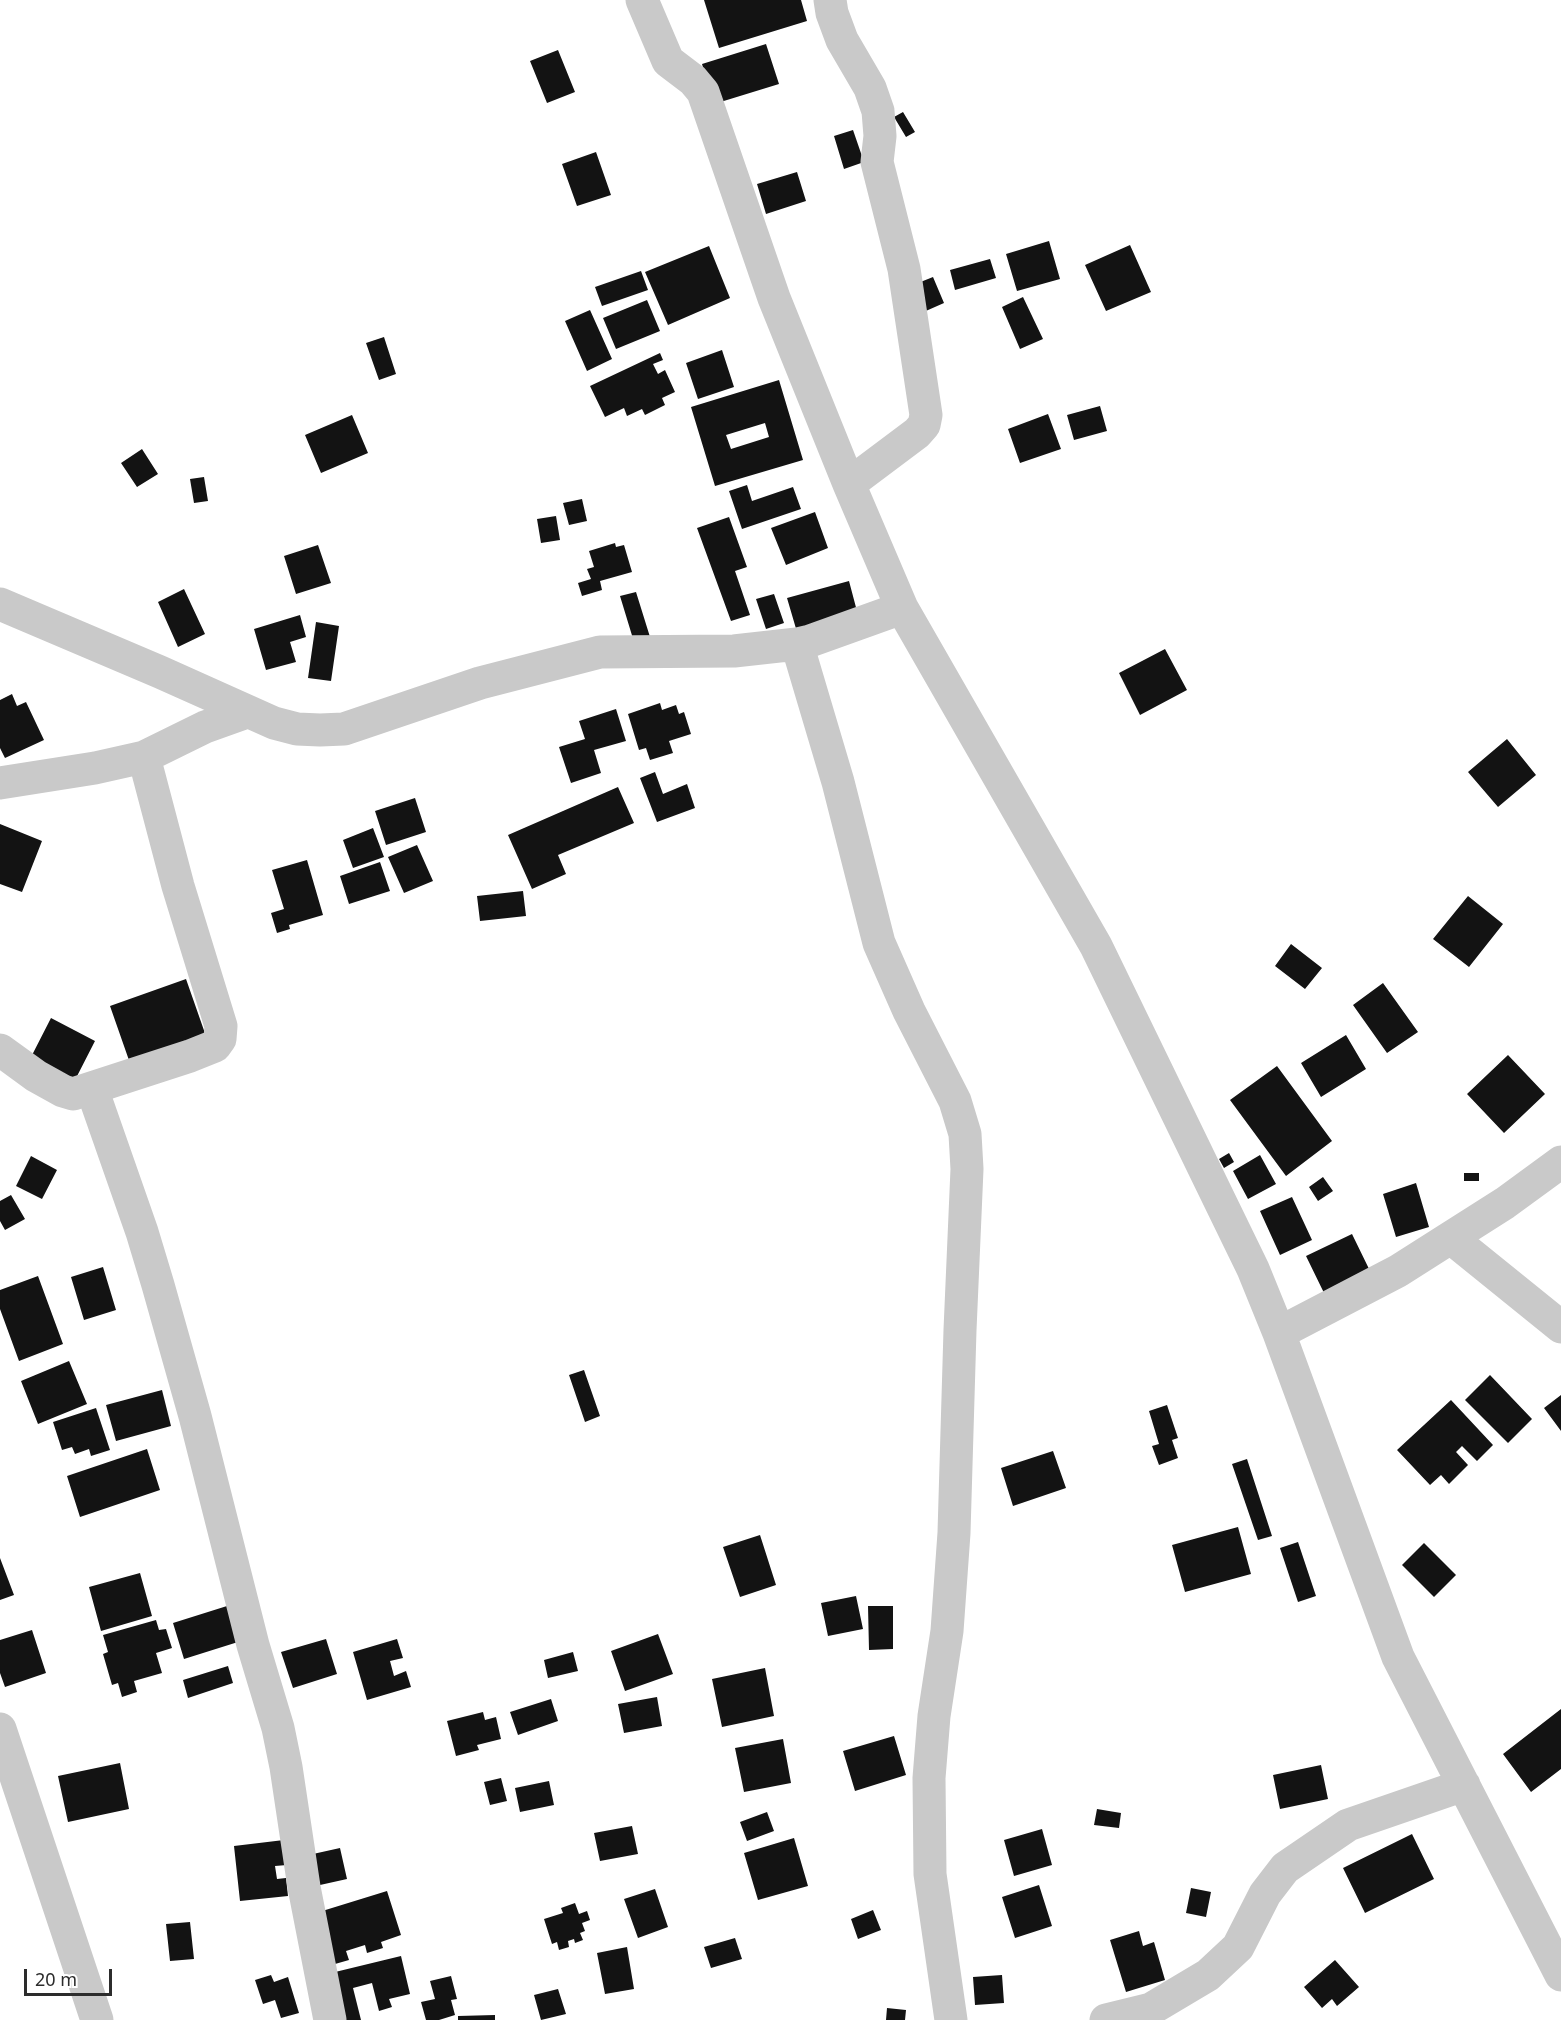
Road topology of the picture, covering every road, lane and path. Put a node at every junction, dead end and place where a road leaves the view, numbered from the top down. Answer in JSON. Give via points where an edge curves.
{"nodes":[{"id":1,"x":642,"y":0,"type":"edge"},
{"id":2,"x":830,"y":0,"type":"edge"},
{"id":3,"x":849,"y":484,"type":"junction"},
{"id":4,"x":0,"y":604,"type":"edge"},
{"id":5,"x":902,"y":608,"type":"junction"},
{"id":6,"x":797,"y":644,"type":"junction"},
{"id":7,"x":247,"y":712,"type":"junction"},
{"id":8,"x":144,"y":757,"type":"junction"},
{"id":9,"x":0,"y":783,"type":"edge"},
{"id":10,"x":0,"y":1050,"type":"edge"},
{"id":11,"x":92,"y":1089,"type":"junction"},
{"id":12,"x":1561,"y":1162,"type":"edge"},
{"id":13,"x":1451,"y":1238,"type":"junction"},
{"id":14,"x":1561,"y":1327,"type":"edge"},
{"id":15,"x":1279,"y":1334,"type":"junction"},
{"id":16,"x":0,"y":1729,"type":"edge"},
{"id":17,"x":1464,"y":1785,"type":"junction"},
{"id":18,"x":1561,"y":1975,"type":"edge"},
{"id":19,"x":97,"y":2020,"type":"edge"},
{"id":20,"x":330,"y":2020,"type":"edge"},
{"id":21,"x":951,"y":2020,"type":"edge"},
{"id":22,"x":1106,"y":2020,"type":"edge"}],
"edges":[{"from":1,"to":3,"type":"street","via":[[668,62],[703,92],[771,288]]},
{"from":2,"to":3,"type":"street","via":[[842,40],[870,88],[878,111],[878,162],[904,269],[926,415],[917,433]]},
{"from":3,"to":5,"type":"street"},
{"from":4,"to":7,"type":"street"},
{"from":5,"to":6,"type":"street"},
{"from":5,"to":15,"type":"street","via":[[1096,946],[1248,1259]]},
{"from":6,"to":7,"type":"street","via":[[734,651],[600,652],[480,683],[344,729],[297,729]]},
{"from":6,"to":21,"type":"street","via":[[838,782],[879,943],[955,1101],[965,1134],[954,1533],[929,1778],[930,1874]]},
{"from":7,"to":8,"type":"street","via":[[205,727]]},
{"from":8,"to":9,"type":"street"},
{"from":8,"to":11,"type":"street","via":[[221,1026],[220,1039],[215,1046],[190,1056]]},
{"from":10,"to":11,"type":"street","via":[[63,1091],[73,1094]]},
{"from":11,"to":20,"type":"street","via":[[158,1285],[278,1728]]},
{"from":12,"to":13,"type":"street"},
{"from":13,"to":14,"type":"street"},
{"from":13,"to":15,"type":"street"},
{"from":15,"to":17,"type":"street","via":[[1398,1658]]},
{"from":16,"to":19,"type":"street"},
{"from":17,"to":18,"type":"street"},
{"from":17,"to":22,"type":"street","via":[[1348,1825],[1285,1868],[1265,1894],[1238,1947],[1208,1975],[1151,2009]]}]}
